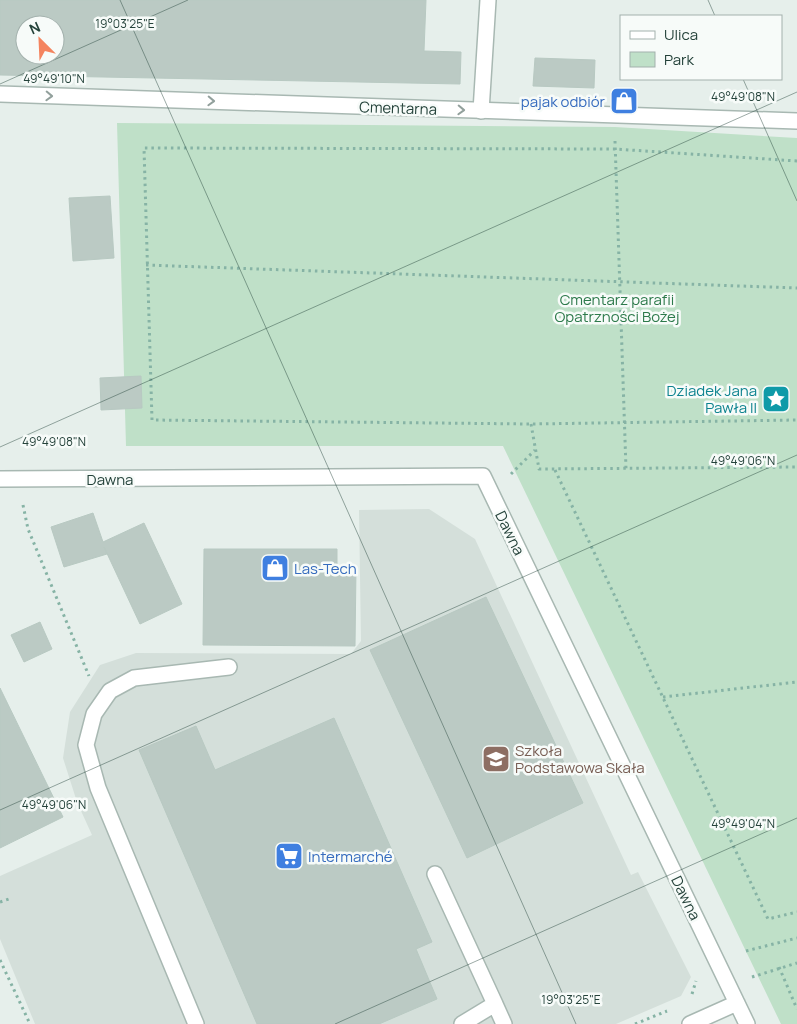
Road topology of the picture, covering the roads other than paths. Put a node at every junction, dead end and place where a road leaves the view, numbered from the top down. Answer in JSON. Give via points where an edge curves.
{"nodes":[{"id":1,"x":488,"y":0,"type":"edge"},
{"id":2,"x":0,"y":94,"type":"edge"},
{"id":3,"x":482,"y":111,"type":"junction"},
{"id":4,"x":797,"y":121,"type":"edge"},
{"id":5,"x":0,"y":479,"type":"edge"},
{"id":6,"x":229,"y":667,"type":"dead end"},
{"id":7,"x":435,"y":874,"type":"dead end"},
{"id":8,"x":737,"y":1003,"type":"junction"},
{"id":9,"x":495,"y":1004,"type":"junction"},
{"id":10,"x":196,"y":1024,"type":"edge"},
{"id":11,"x":462,"y":1024,"type":"edge"},
{"id":12,"x":504,"y":1024,"type":"edge"},
{"id":13,"x":690,"y":1024,"type":"edge"},
{"id":14,"x":747,"y":1024,"type":"edge"}],
"edges":[{"from":1,"to":3,"type":"street"},
{"from":2,"to":3,"type":"street","name":"Cmentarna","one_way":true},
{"from":3,"to":4,"type":"street","name":"Cmentarna"},
{"from":5,"to":8,"type":"street","name":"Dawna","via":[[483,476]]},
{"from":6,"to":10,"type":"street","via":[[134,678],[110,691],[94,714],[86,745],[98,788]]},
{"from":7,"to":9,"type":"street"},
{"from":8,"to":13,"type":"street"},
{"from":8,"to":14,"type":"street","name":"Dawna"},
{"from":9,"to":11,"type":"street"},
{"from":9,"to":12,"type":"street"}]}
